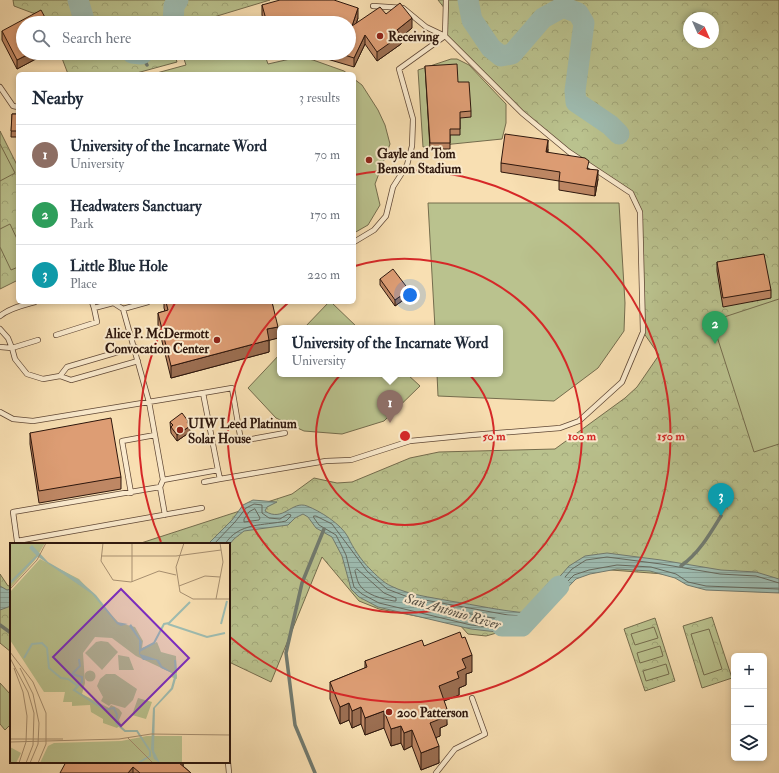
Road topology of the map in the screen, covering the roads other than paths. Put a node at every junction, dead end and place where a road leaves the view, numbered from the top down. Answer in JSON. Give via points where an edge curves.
{"nodes":[{"id":1,"x":446,"y":0,"type":"edge"},
{"id":2,"x":372,"y":6,"type":"dead end"},
{"id":3,"x":445,"y":36,"type":"junction"},
{"id":4,"x":0,"y":87,"type":"edge"},
{"id":5,"x":16,"y":107,"type":"edge"},
{"id":6,"x":356,"y":241,"type":"edge"},
{"id":7,"x":27,"y":304,"type":"edge"},
{"id":8,"x":93,"y":304,"type":"edge"},
{"id":9,"x":107,"y":304,"type":"edge"},
{"id":10,"x":116,"y":304,"type":"edge"},
{"id":11,"x":141,"y":304,"type":"edge"},
{"id":12,"x":94,"y":308,"type":"junction"},
{"id":13,"x":124,"y":309,"type":"junction"},
{"id":14,"x":0,"y":316,"type":"edge"},
{"id":15,"x":0,"y":329,"type":"edge"},
{"id":16,"x":56,"y":334,"type":"dead end"},
{"id":17,"x":38,"y":340,"type":"dead end"},
{"id":18,"x":0,"y":347,"type":"edge"},
{"id":19,"x":135,"y":347,"type":"junction"},
{"id":20,"x":12,"y":348,"type":"junction"},
{"id":21,"x":138,"y":361,"type":"junction"},
{"id":22,"x":60,"y":376,"type":"junction"},
{"id":23,"x":203,"y":393,"type":"junction"},
{"id":24,"x":149,"y":402,"type":"junction"},
{"id":25,"x":0,"y":412,"type":"edge"},
{"id":26,"x":285,"y":433,"type":"dead end"},
{"id":27,"x":155,"y":435,"type":"junction"},
{"id":28,"x":218,"y":470,"type":"junction"},
{"id":29,"x":163,"y":480,"type":"junction"},
{"id":30,"x":220,"y":480,"type":"junction"},
{"id":31,"x":204,"y":482,"type":"dead end"},
{"id":32,"x":160,"y":488,"type":"junction"},
{"id":33,"x":131,"y":492,"type":"junction"},
{"id":34,"x":202,"y":508,"type":"dead end"},
{"id":35,"x":165,"y":515,"type":"junction"},
{"id":36,"x":472,"y":698,"type":"dead end"},
{"id":37,"x":228,"y":763,"type":"edge"},
{"id":38,"x":229,"y":773,"type":"edge"},
{"id":39,"x":436,"y":773,"type":"edge"}],
"edges":[{"from":1,"to":3,"type":"lane"},
{"from":2,"to":3,"type":"lane","via":[[403,8],[426,26]]},
{"from":3,"to":6,"type":"lane","via":[[399,69],[413,119],[412,146],[407,165],[393,187],[386,216],[374,230]]},
{"from":3,"to":30,"type":"lane","via":[[528,118],[569,152],[631,193],[640,212],[643,332],[622,382],[579,421],[560,428],[410,441],[351,460],[326,461]]},
{"from":4,"to":5,"type":"lane"},
{"from":7,"to":14,"type":"lane"},
{"from":8,"to":12,"type":"lane"},
{"from":9,"to":12,"type":"lane"},
{"from":10,"to":13,"type":"lane"},
{"from":11,"to":13,"type":"lane"},
{"from":12,"to":16,"type":"lane","via":[[97,322]]},
{"from":13,"to":19,"type":"lane"},
{"from":15,"to":20,"type":"lane"},
{"from":17,"to":20,"type":"lane"},
{"from":18,"to":20,"type":"lane"},
{"from":19,"to":21,"type":"lane"},
{"from":19,"to":22,"type":"lane","via":[[67,367]]},
{"from":20,"to":22,"type":"lane","via":[[15,360],[27,374],[42,379]]},
{"from":21,"to":22,"type":"lane","via":[[71,380]]},
{"from":21,"to":24,"type":"lane"},
{"from":23,"to":24,"type":"lane"},
{"from":23,"to":26,"type":"lane","via":[[232,388],[241,441]]},
{"from":23,"to":28,"type":"lane"},
{"from":24,"to":25,"type":"lane","via":[[33,421],[13,419]]},
{"from":24,"to":27,"type":"lane"},
{"from":27,"to":29,"type":"lane"},
{"from":27,"to":33,"type":"lane","via":[[122,441]]},
{"from":28,"to":29,"type":"lane"},
{"from":28,"to":30,"type":"lane"},
{"from":29,"to":32,"type":"lane"},
{"from":30,"to":31,"type":"lane"},
{"from":32,"to":33,"type":"lane"},
{"from":32,"to":35,"type":"lane"},
{"from":33,"to":35,"type":"lane","via":[[13,512],[17,541]]},
{"from":34,"to":35,"type":"lane"},
{"from":36,"to":39,"type":"lane","via":[[485,734],[455,749]]},
{"from":37,"to":38,"type":"lane"}]}
